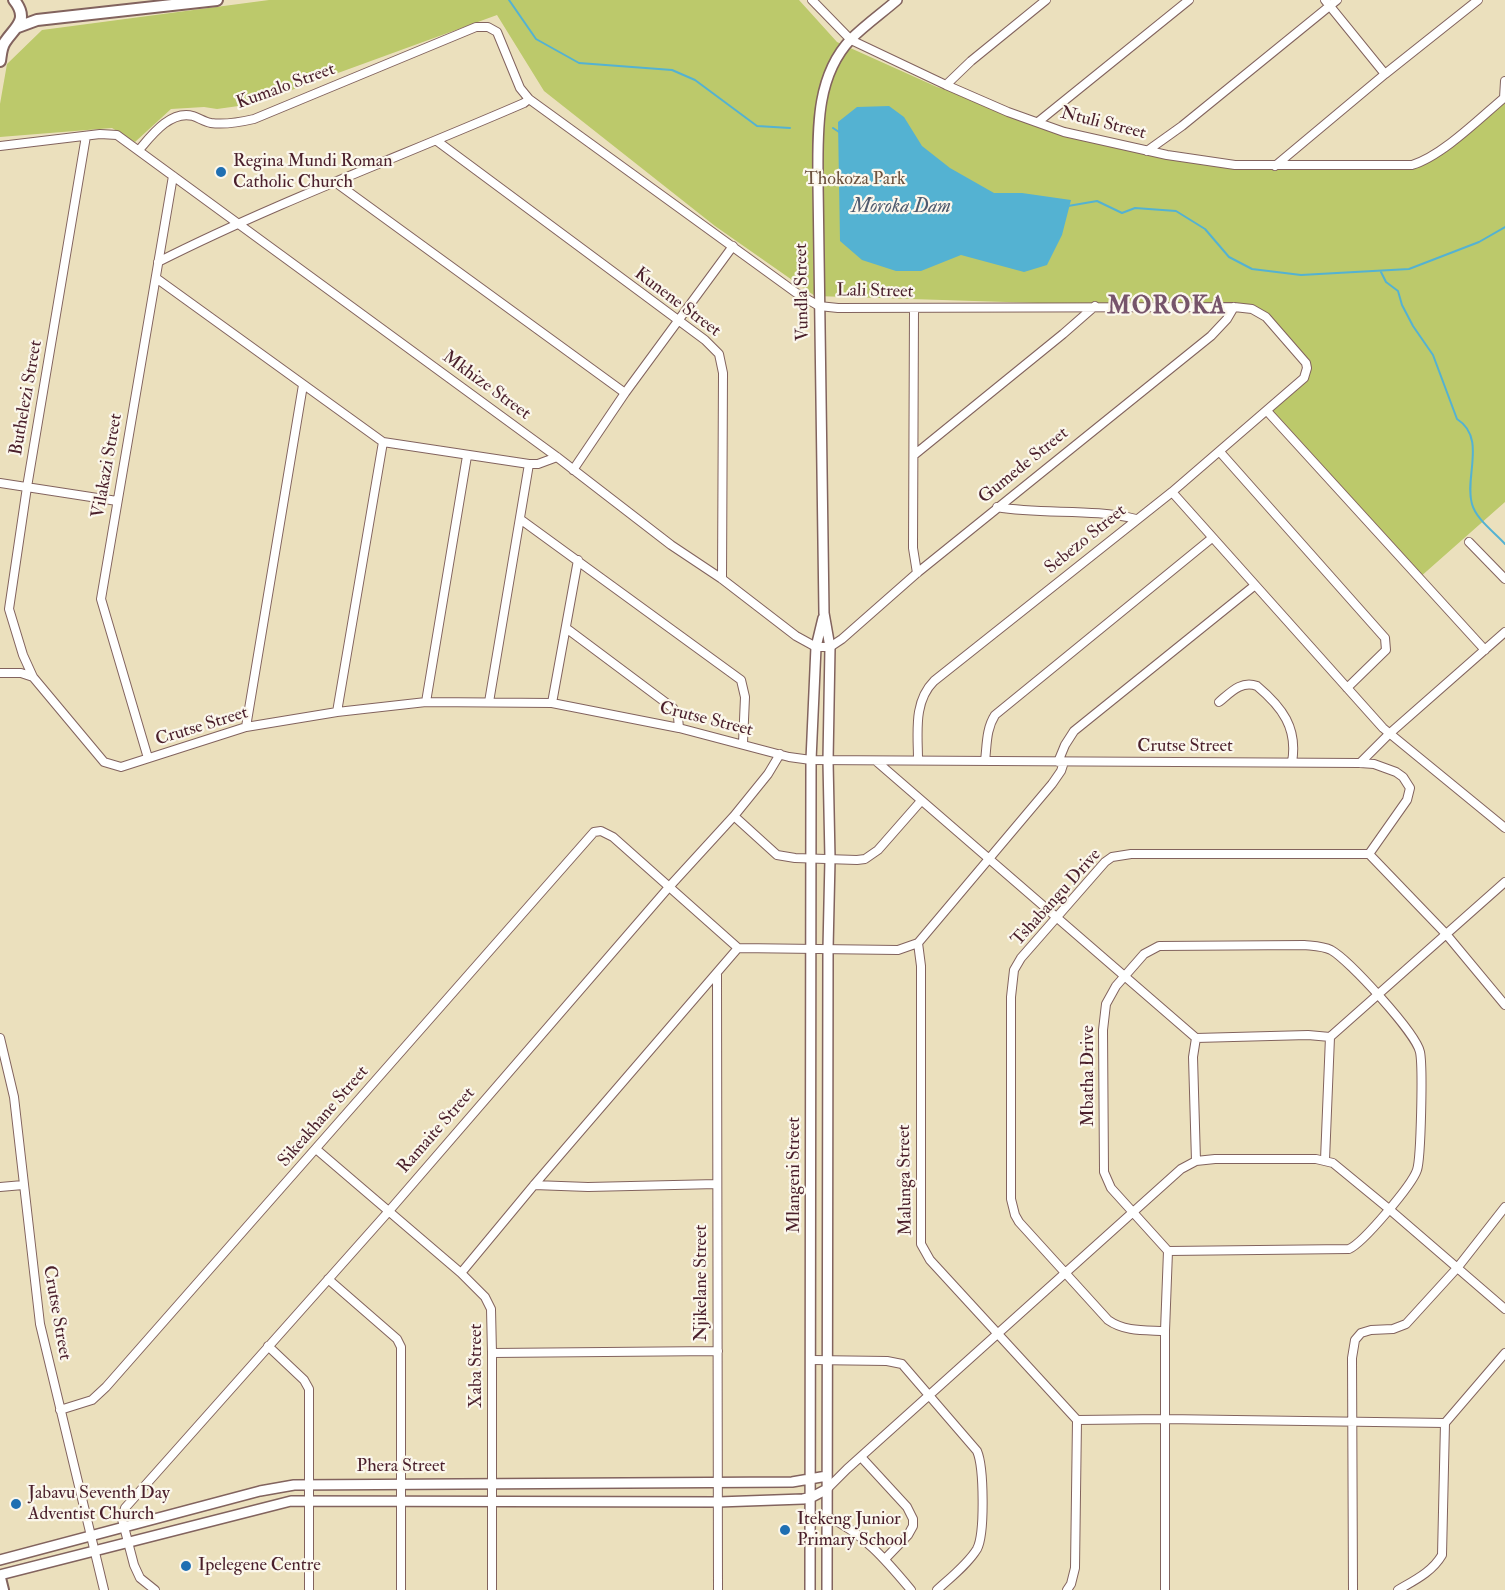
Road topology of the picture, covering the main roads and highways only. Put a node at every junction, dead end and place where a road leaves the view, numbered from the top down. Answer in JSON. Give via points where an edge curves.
{"nodes":[{"id":1,"x":14,"y":0,"type":"edge"},
{"id":2,"x":217,"y":0,"type":"edge"},
{"id":3,"x":56,"y":18,"type":"junction"},
{"id":4,"x":18,"y":27,"type":"junction"},
{"id":5,"x":2,"y":45,"type":"edge"},
{"id":6,"x":0,"y":61,"type":"edge"},
{"id":7,"x":0,"y":1577,"type":"edge"},
{"id":8,"x":3,"y":1590,"type":"edge"}],
"edges":[{"from":1,"to":4,"type":"main road","via":[[20,14]]},
{"from":2,"to":3,"type":"main road"},
{"from":3,"to":4,"type":"main road"},
{"from":3,"to":5,"type":"main road"},
{"from":4,"to":5,"type":"main road"},
{"from":5,"to":6,"type":"main road"},
{"from":7,"to":8,"type":"main road"}]}
